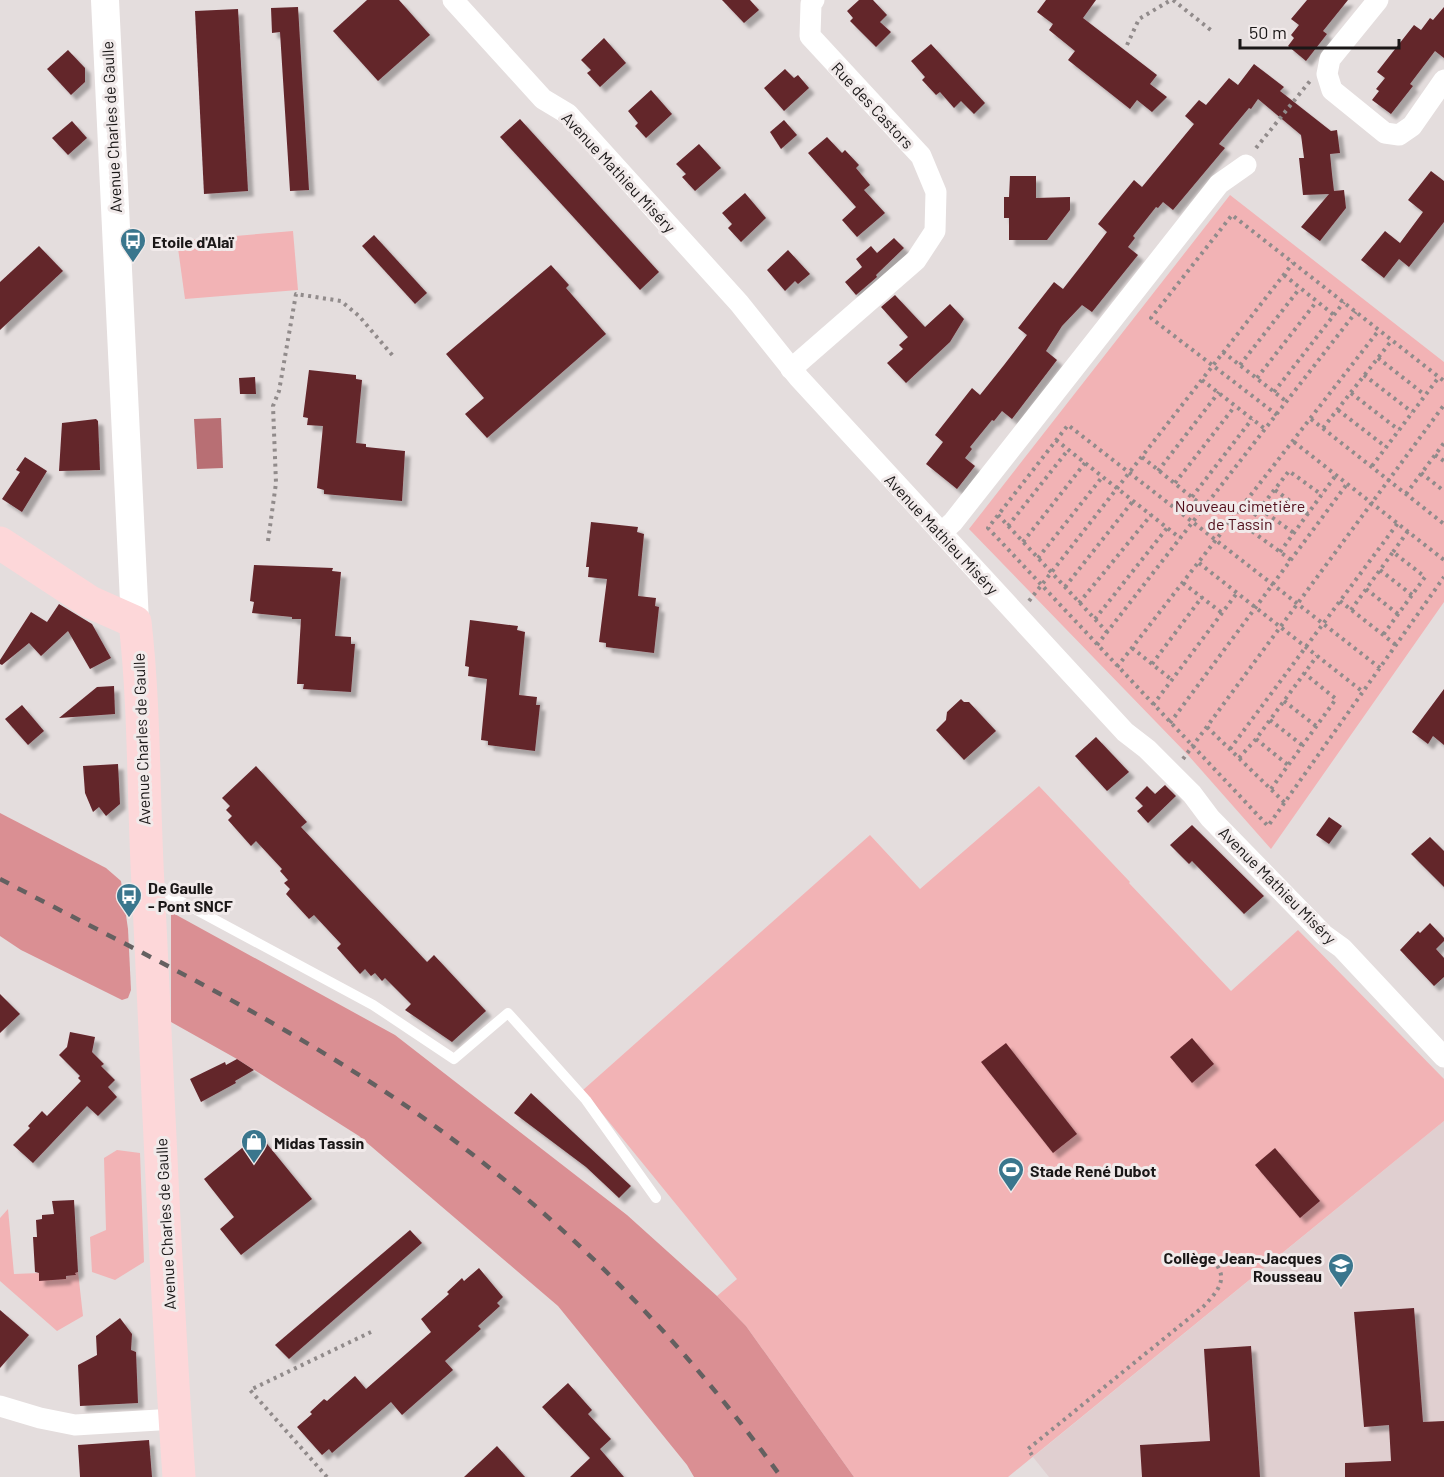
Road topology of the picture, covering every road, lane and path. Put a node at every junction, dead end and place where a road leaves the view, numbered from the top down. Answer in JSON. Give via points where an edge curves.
{"nodes":[{"id":1,"x":105,"y":0,"type":"edge"},
{"id":2,"x":453,"y":0,"type":"edge"},
{"id":3,"x":814,"y":0,"type":"edge"},
{"id":4,"x":1172,"y":0,"type":"edge"},
{"id":5,"x":1378,"y":0,"type":"edge"},
{"id":6,"x":1212,"y":31,"type":"dead end"},
{"id":7,"x":1127,"y":45,"type":"dead end"},
{"id":8,"x":1326,"y":74,"type":"junction"},
{"id":9,"x":1444,"y":80,"type":"edge"},
{"id":10,"x":1246,"y":165,"type":"joint"},
{"id":11,"x":1293,"y":263,"type":"junction"},
{"id":12,"x":1284,"y":275,"type":"junction"},
{"id":13,"x":1300,"y":288,"type":"junction"},
{"id":14,"x":1317,"y":301,"type":"junction"},
{"id":15,"x":1344,"y":302,"type":"junction"},
{"id":16,"x":1356,"y":312,"type":"junction"},
{"id":17,"x":1334,"y":315,"type":"junction"},
{"id":18,"x":1379,"y":330,"type":"junction"},
{"id":19,"x":1392,"y":340,"type":"junction"},
{"id":20,"x":1223,"y":352,"type":"junction"},
{"id":21,"x":393,"y":356,"type":"dead end"},
{"id":22,"x":1378,"y":358,"type":"junction"},
{"id":23,"x":1240,"y":365,"type":"junction"},
{"id":24,"x":1213,"y":366,"type":"junction"},
{"id":25,"x":791,"y":369,"type":"junction"},
{"id":26,"x":1364,"y":375,"type":"junction"},
{"id":27,"x":1439,"y":377,"type":"junction"},
{"id":28,"x":1257,"y":378,"type":"junction"},
{"id":29,"x":1202,"y":380,"type":"junction"},
{"id":30,"x":1444,"y":381,"type":"edge"},
{"id":31,"x":1219,"y":392,"type":"junction"},
{"id":32,"x":1274,"y":392,"type":"junction"},
{"id":33,"x":1351,"y":393,"type":"junction"},
{"id":34,"x":1425,"y":395,"type":"junction"},
{"id":35,"x":1287,"y":402,"type":"junction"},
{"id":36,"x":1444,"y":405,"type":"edge"},
{"id":37,"x":1235,"y":406,"type":"junction"},
{"id":38,"x":1338,"y":410,"type":"junction"},
{"id":39,"x":1412,"y":412,"type":"junction"},
{"id":40,"x":1277,"y":415,"type":"junction"},
{"id":41,"x":1252,"y":419,"type":"junction"},
{"id":42,"x":1311,"y":419,"type":"junction"},
{"id":43,"x":1323,"y":428,"type":"junction"},
{"id":44,"x":1265,"y":429,"type":"junction"},
{"id":45,"x":1399,"y":430,"type":"junction"},
{"id":46,"x":1056,"y":440,"type":"junction"},
{"id":47,"x":1294,"y":442,"type":"junction"},
{"id":48,"x":1444,"y":443,"type":"edge"},
{"id":49,"x":1386,"y":447,"type":"junction"},
{"id":50,"x":1068,"y":450,"type":"junction"},
{"id":51,"x":1435,"y":455,"type":"junction"},
{"id":52,"x":1142,"y":457,"type":"junction"},
{"id":53,"x":1444,"y":461,"type":"edge"},
{"id":54,"x":1085,"y":463,"type":"junction"},
{"id":55,"x":1372,"y":466,"type":"junction"},
{"id":56,"x":1158,"y":471,"type":"junction"},
{"id":57,"x":1130,"y":473,"type":"junction"},
{"id":58,"x":1421,"y":473,"type":"junction"},
{"id":59,"x":1336,"y":475,"type":"junction"},
{"id":60,"x":1103,"y":477,"type":"junction"},
{"id":61,"x":1389,"y":480,"type":"junction"},
{"id":62,"x":1175,"y":483,"type":"junction"},
{"id":63,"x":1347,"y":484,"type":"junction"},
{"id":64,"x":1118,"y":488,"type":"junction"},
{"id":65,"x":1275,"y":489,"type":"junction"},
{"id":66,"x":1444,"y":491,"type":"edge"},
{"id":67,"x":1406,"y":494,"type":"junction"},
{"id":68,"x":1322,"y":495,"type":"junction"},
{"id":69,"x":1192,"y":497,"type":"junction"},
{"id":70,"x":1133,"y":501,"type":"junction"},
{"id":71,"x":1372,"y":503,"type":"junction"},
{"id":72,"x":1204,"y":507,"type":"junction"},
{"id":73,"x":1242,"y":507,"type":"junction"},
{"id":74,"x":1260,"y":509,"type":"junction"},
{"id":75,"x":1308,"y":514,"type":"junction"},
{"id":76,"x":998,"y":515,"type":"junction"},
{"id":77,"x":1150,"y":515,"type":"junction"},
{"id":78,"x":1234,"y":518,"type":"junction"},
{"id":79,"x":1193,"y":522,"type":"junction"},
{"id":80,"x":1398,"y":523,"type":"junction"},
{"id":81,"x":1444,"y":524,"type":"edge"},
{"id":82,"x":1008,"y":526,"type":"junction"},
{"id":83,"x":1167,"y":528,"type":"junction"},
{"id":84,"x":1408,"y":531,"type":"junction"},
{"id":85,"x":941,"y":533,"type":"junction"},
{"id":86,"x":1294,"y":533,"type":"junction"},
{"id":87,"x":1180,"y":538,"type":"junction"},
{"id":88,"x":1217,"y":540,"type":"junction"},
{"id":89,"x":268,"y":541,"type":"dead end"},
{"id":90,"x":1023,"y":542,"type":"junction"},
{"id":91,"x":0,"y":543,"type":"edge"},
{"id":92,"x":1280,"y":552,"type":"junction"},
{"id":93,"x":1393,"y":552,"type":"junction"},
{"id":94,"x":1038,"y":558,"type":"junction"},
{"id":95,"x":1291,"y":560,"type":"junction"},
{"id":96,"x":1444,"y":560,"type":"edge"},
{"id":97,"x":1199,"y":563,"type":"junction"},
{"id":98,"x":1380,"y":570,"type":"junction"},
{"id":99,"x":1052,"y":573,"type":"junction"},
{"id":100,"x":1444,"y":577,"type":"edge"},
{"id":101,"x":1183,"y":583,"type":"junction"},
{"id":102,"x":1273,"y":584,"type":"junction"},
{"id":103,"x":1042,"y":586,"type":"junction"},
{"id":104,"x":1065,"y":587,"type":"junction"},
{"id":105,"x":1366,"y":589,"type":"junction"},
{"id":106,"x":1237,"y":593,"type":"junction"},
{"id":107,"x":1412,"y":595,"type":"junction"},
{"id":108,"x":1202,"y":597,"type":"junction"},
{"id":109,"x":1340,"y":601,"type":"junction"},
{"id":110,"x":1080,"y":603,"type":"junction"},
{"id":111,"x":1298,"y":603,"type":"junction"},
{"id":112,"x":1256,"y":608,"type":"junction"},
{"id":113,"x":1351,"y":610,"type":"junction"},
{"id":114,"x":1222,"y":613,"type":"junction"},
{"id":115,"x":1015,"y":614,"type":"junction"},
{"id":116,"x":1398,"y":614,"type":"junction"},
{"id":117,"x":1095,"y":619,"type":"junction"},
{"id":118,"x":135,"y":622,"type":"junction"},
{"id":119,"x":1323,"y":623,"type":"junction"},
{"id":120,"x":1281,"y":627,"type":"junction"},
{"id":121,"x":1107,"y":632,"type":"junction"},
{"id":122,"x":1383,"y":635,"type":"junction"},
{"id":123,"x":1096,"y":645,"type":"junction"},
{"id":124,"x":1396,"y":645,"type":"junction"},
{"id":125,"x":1306,"y":646,"type":"junction"},
{"id":126,"x":1132,"y":648,"type":"junction"},
{"id":127,"x":1317,"y":656,"type":"junction"},
{"id":128,"x":1152,"y":664,"type":"junction"},
{"id":129,"x":1117,"y":667,"type":"junction"},
{"id":130,"x":1380,"y":668,"type":"junction"},
{"id":131,"x":1304,"y":673,"type":"junction"},
{"id":132,"x":1172,"y":680,"type":"junction"},
{"id":133,"x":1363,"y":692,"type":"junction"},
{"id":134,"x":1284,"y":701,"type":"junction"},
{"id":135,"x":1153,"y":705,"type":"junction"},
{"id":136,"x":1270,"y":720,"type":"junction"},
{"id":137,"x":1170,"y":723,"type":"junction"},
{"id":138,"x":1316,"y":726,"type":"junction"},
{"id":139,"x":1207,"y":727,"type":"junction"},
{"id":140,"x":1256,"y":739,"type":"junction"},
{"id":141,"x":1302,"y":745,"type":"junction"},
{"id":142,"x":1193,"y":747,"type":"junction"},
{"id":143,"x":1230,"y":749,"type":"junction"},
{"id":144,"x":1239,"y":758,"type":"junction"},
{"id":145,"x":1288,"y":765,"type":"junction"},
{"id":146,"x":1271,"y":789,"type":"junction"},
{"id":147,"x":1285,"y":802,"type":"junction"},
{"id":148,"x":148,"y":884,"type":"junction"},
{"id":149,"x":1444,"y":1057,"type":"edge"},
{"id":150,"x":656,"y":1198,"type":"dead end"},
{"id":151,"x":1214,"y":1262,"type":"dead end"},
{"id":152,"x":371,"y":1332,"type":"dead end"},
{"id":153,"x":0,"y":1406,"type":"edge"},
{"id":154,"x":175,"y":1419,"type":"junction"},
{"id":155,"x":1032,"y":1455,"type":"dead end"},
{"id":156,"x":179,"y":1477,"type":"edge"},
{"id":157,"x":327,"y":1477,"type":"edge"}],
"edges":[{"from":1,"to":118,"type":"main road","name":"Avenue Charles de Gaulle"},
{"from":2,"to":25,"type":"street","name":"Avenue Mathieu Miséry","via":[[543,99],[568,114],[739,303]]},
{"from":3,"to":25,"type":"street","name":"Rue des Castors","via":[[810,36],[921,156],[936,192],[935,231],[916,261]]},
{"from":4,"to":6,"type":"path"},
{"from":4,"to":7,"type":"path","via":[[1139,19]]},
{"from":5,"to":8,"type":"street","via":[[1330,59]]},
{"from":8,"to":9,"type":"street","via":[[1332,90],[1385,133],[1399,135],[1412,126]]},
{"from":8,"to":10,"type":"path","via":[[1307,83]]},
{"from":10,"to":85,"type":"street","via":[[1219,184]]},
{"from":11,"to":12,"type":"path"},
{"from":11,"to":15,"type":"path"},
{"from":11,"to":24,"type":"path","via":[[1232,215],[1151,318]]},
{"from":12,"to":13,"type":"path"},
{"from":12,"to":20,"type":"path"},
{"from":13,"to":14,"type":"path"},
{"from":13,"to":23,"type":"path"},
{"from":14,"to":17,"type":"path"},
{"from":14,"to":28,"type":"path"},
{"from":15,"to":16,"type":"path"},
{"from":15,"to":17,"type":"path"},
{"from":16,"to":18,"type":"path"},
{"from":16,"to":35,"type":"path"},
{"from":17,"to":32,"type":"path"},
{"from":18,"to":19,"type":"path"},
{"from":18,"to":42,"type":"path"},
{"from":19,"to":22,"type":"path"},
{"from":19,"to":27,"type":"path"},
{"from":20,"to":23,"type":"path"},
{"from":20,"to":24,"type":"path"},
{"from":21,"to":89,"type":"path","via":[[341,301],[296,294],[273,406],[276,483]]},
{"from":22,"to":26,"type":"path"},
{"from":22,"to":34,"type":"path"},
{"from":23,"to":28,"type":"path"},
{"from":24,"to":29,"type":"path"},
{"from":24,"to":40,"type":"path"},
{"from":25,"to":85,"type":"street","name":"Avenue Mathieu Miséry"},
{"from":26,"to":33,"type":"path"},
{"from":26,"to":39,"type":"path"},
{"from":27,"to":30,"type":"path"},
{"from":27,"to":34,"type":"path"},
{"from":28,"to":32,"type":"path"},
{"from":29,"to":31,"type":"path"},
{"from":29,"to":52,"type":"path"},
{"from":31,"to":37,"type":"path"},
{"from":31,"to":56,"type":"path"},
{"from":32,"to":35,"type":"path"},
{"from":33,"to":38,"type":"path"},
{"from":33,"to":45,"type":"path"},
{"from":34,"to":39,"type":"path"},
{"from":35,"to":40,"type":"path"},
{"from":36,"to":61,"type":"path"},
{"from":37,"to":41,"type":"path"},
{"from":37,"to":62,"type":"path"},
{"from":38,"to":43,"type":"path"},
{"from":38,"to":49,"type":"path"},
{"from":39,"to":45,"type":"path"},
{"from":40,"to":44,"type":"path"},
{"from":41,"to":44,"type":"path"},
{"from":41,"to":69,"type":"path"},
{"from":42,"to":43,"type":"path"},
{"from":42,"to":47,"type":"path"},
{"from":43,"to":55,"type":"path"},
{"from":44,"to":72,"type":"path"},
{"from":45,"to":49,"type":"path"},
{"from":46,"to":50,"type":"path"},
{"from":46,"to":57,"type":"path","via":[[1068,425]]},
{"from":46,"to":76,"type":"path"},
{"from":47,"to":59,"type":"path"},
{"from":47,"to":73,"type":"path"},
{"from":48,"to":51,"type":"path"},
{"from":49,"to":55,"type":"path"},
{"from":50,"to":54,"type":"path"},
{"from":50,"to":82,"type":"path"},
{"from":51,"to":53,"type":"path"},
{"from":51,"to":58,"type":"path"},
{"from":52,"to":56,"type":"path"},
{"from":52,"to":57,"type":"path"},
{"from":54,"to":60,"type":"path"},
{"from":54,"to":90,"type":"path"},
{"from":55,"to":61,"type":"path"},
{"from":56,"to":62,"type":"path"},
{"from":57,"to":64,"type":"path"},
{"from":57,"to":79,"type":"path"},
{"from":58,"to":66,"type":"path"},
{"from":58,"to":67,"type":"path"},
{"from":59,"to":63,"type":"path"},
{"from":59,"to":68,"type":"path"},
{"from":60,"to":64,"type":"path"},
{"from":60,"to":94,"type":"path"},
{"from":61,"to":67,"type":"path"},
{"from":61,"to":71,"type":"path"},
{"from":62,"to":69,"type":"path"},
{"from":63,"to":71,"type":"path"},
{"from":63,"to":95,"type":"path"},
{"from":64,"to":70,"type":"path"},
{"from":64,"to":99,"type":"path"},
{"from":65,"to":68,"type":"path","via":[[1289,471]]},
{"from":65,"to":74,"type":"path"},
{"from":65,"to":75,"type":"path"},
{"from":67,"to":81,"type":"path"},
{"from":68,"to":75,"type":"path"},
{"from":69,"to":72,"type":"path"},
{"from":70,"to":77,"type":"path"},
{"from":70,"to":104,"type":"path"},
{"from":71,"to":80,"type":"path"},
{"from":71,"to":111,"type":"path"},
{"from":72,"to":79,"type":"path"},
{"from":73,"to":74,"type":"path","via":[[1254,516]]},
{"from":73,"to":78,"type":"path"},
{"from":74,"to":86,"type":"path"},
{"from":75,"to":86,"type":"path"},
{"from":76,"to":82,"type":"path"},
{"from":76,"to":103,"type":"path","via":[[988,528]]},
{"from":77,"to":83,"type":"path"},
{"from":77,"to":110,"type":"path"},
{"from":78,"to":88,"type":"path"},
{"from":78,"to":92,"type":"path"},
{"from":79,"to":87,"type":"path"},
{"from":79,"to":88,"type":"path"},
{"from":80,"to":84,"type":"path"},
{"from":80,"to":109,"type":"path"},
{"from":82,"to":90,"type":"path"},
{"from":83,"to":87,"type":"path"},
{"from":83,"to":117,"type":"path"},
{"from":84,"to":93,"type":"path"},
{"from":84,"to":96,"type":"path"},
{"from":85,"to":115,"type":"street","name":"Avenue Mathieu Miséry"},
{"from":86,"to":92,"type":"path"},
{"from":87,"to":121,"type":"path"},
{"from":88,"to":97,"type":"path"},
{"from":88,"to":102,"type":"path"},
{"from":90,"to":94,"type":"path"},
{"from":91,"to":118,"type":"main road","via":[[90,602]]},
{"from":92,"to":95,"type":"path"},
{"from":93,"to":98,"type":"path"},
{"from":93,"to":107,"type":"path","via":[[1425,577]]},
{"from":94,"to":99,"type":"path"},
{"from":95,"to":102,"type":"path"},
{"from":97,"to":101,"type":"path"},
{"from":97,"to":106,"type":"path"},
{"from":98,"to":105,"type":"path"},
{"from":98,"to":107,"type":"path"},
{"from":99,"to":103,"type":"path"},
{"from":99,"to":104,"type":"path"},
{"from":100,"to":124,"type":"path"},
{"from":101,"to":108,"type":"path"},
{"from":101,"to":126,"type":"path"},
{"from":102,"to":111,"type":"path"},
{"from":102,"to":112,"type":"path"},
{"from":103,"to":115,"type":"path"},
{"from":103,"to":123,"type":"path"},
{"from":104,"to":110,"type":"path"},
{"from":105,"to":113,"type":"path"},
{"from":105,"to":116,"type":"path"},
{"from":106,"to":112,"type":"path"},
{"from":106,"to":114,"type":"path"},
{"from":107,"to":116,"type":"path"},
{"from":108,"to":114,"type":"path"},
{"from":108,"to":128,"type":"path"},
{"from":109,"to":113,"type":"path"},
{"from":109,"to":119,"type":"path"},
{"from":110,"to":117,"type":"path"},
{"from":111,"to":119,"type":"path"},
{"from":111,"to":120,"type":"path"},
{"from":112,"to":120,"type":"path"},
{"from":112,"to":137,"type":"path"},
{"from":113,"to":122,"type":"path"},
{"from":114,"to":132,"type":"path"},
{"from":115,"to":149,"type":"street","name":"Avenue Mathieu Miséry","via":[[1125,732],[1148,748],[1210,818],[1342,948]]},
{"from":116,"to":122,"type":"path"},
{"from":117,"to":121,"type":"path"},
{"from":118,"to":148,"type":"main road","name":"Avenue Charles de Gaulle","via":[[141,674]]},
{"from":119,"to":125,"type":"path"},
{"from":119,"to":130,"type":"path"},
{"from":120,"to":125,"type":"path"},
{"from":120,"to":139,"type":"path"},
{"from":121,"to":123,"type":"path"},
{"from":122,"to":124,"type":"path"},
{"from":123,"to":129,"type":"path"},
{"from":124,"to":130,"type":"path"},
{"from":125,"to":127,"type":"path"},
{"from":125,"to":143,"type":"path"},
{"from":126,"to":128,"type":"path"},
{"from":126,"to":129,"type":"path"},
{"from":127,"to":131,"type":"path"},
{"from":127,"to":133,"type":"path"},
{"from":128,"to":132,"type":"path"},
{"from":129,"to":135,"type":"path"},
{"from":130,"to":133,"type":"path"},
{"from":131,"to":134,"type":"path"},
{"from":131,"to":138,"type":"path","via":[[1336,699]]},
{"from":132,"to":135,"type":"path"},
{"from":133,"to":147,"type":"path"},
{"from":134,"to":136,"type":"path"},
{"from":134,"to":138,"type":"path"},
{"from":135,"to":137,"type":"path"},
{"from":136,"to":140,"type":"path"},
{"from":136,"to":141,"type":"path"},
{"from":137,"to":142,"type":"path"},
{"from":138,"to":141,"type":"path"},
{"from":139,"to":142,"type":"path"},
{"from":139,"to":143,"type":"path"},
{"from":140,"to":144,"type":"path"},
{"from":140,"to":145,"type":"path"},
{"from":141,"to":145,"type":"path"},
{"from":142,"to":147,"type":"path","via":[[1268,826]]},
{"from":143,"to":144,"type":"path"},
{"from":144,"to":146,"type":"path"},
{"from":145,"to":146,"type":"path"},
{"from":146,"to":147,"type":"path"},
{"from":148,"to":150,"type":"lane","via":[[373,1005],[454,1059],[508,1013],[586,1100]]},
{"from":148,"to":154,"type":"main road","name":"Avenue Charles de Gaulle"},
{"from":151,"to":155,"type":"path","via":[[1222,1276],[1219,1287],[1203,1307],[1028,1449]]},
{"from":152,"to":157,"type":"path","via":[[250,1390]]},
{"from":153,"to":154,"type":"street","via":[[75,1425]]},
{"from":154,"to":156,"type":"main road","name":"Avenue Charles de Gaulle"}]}
